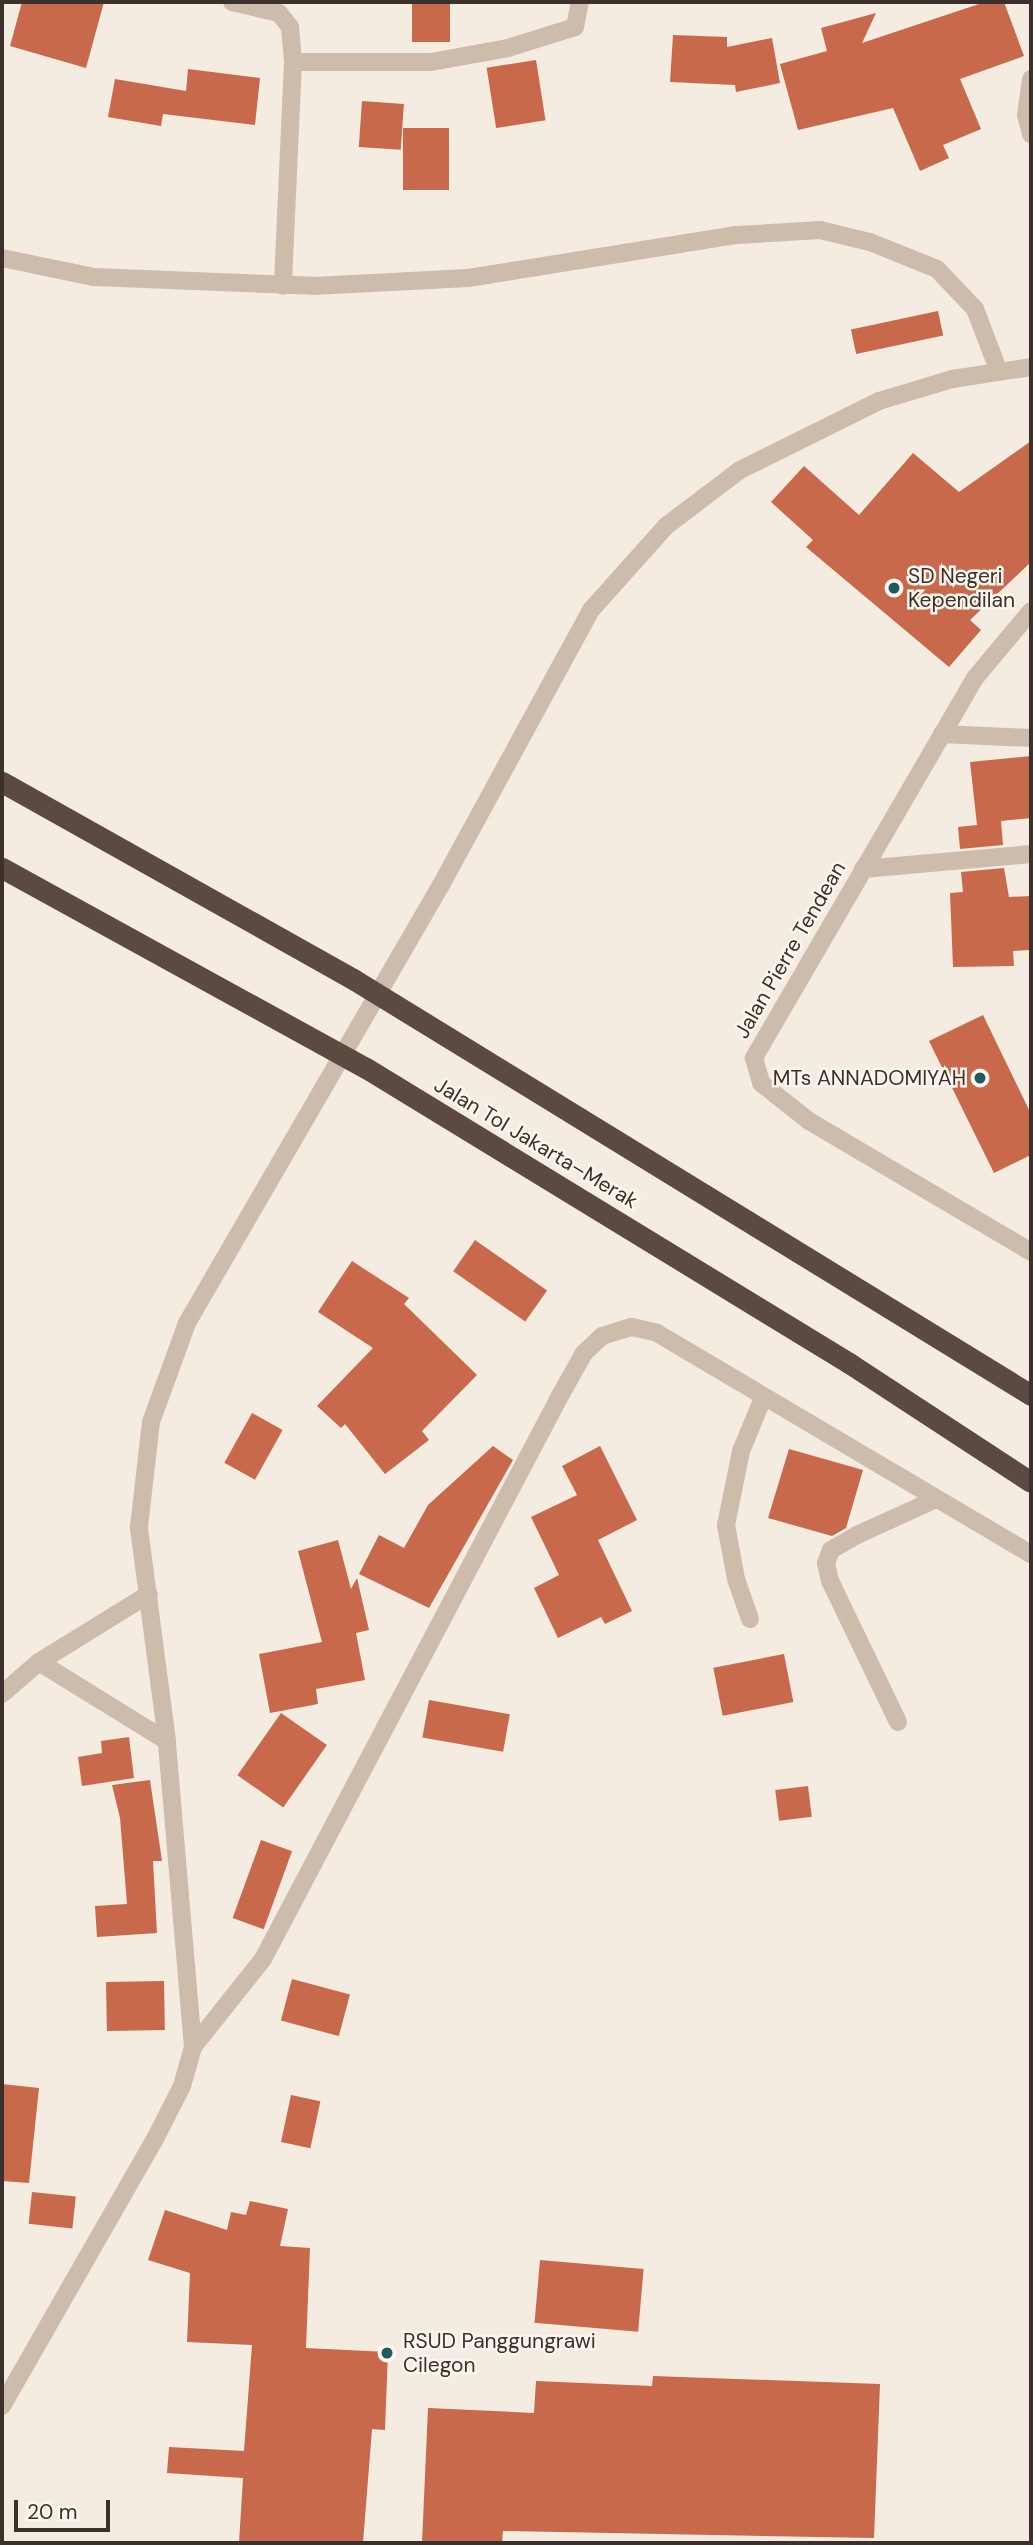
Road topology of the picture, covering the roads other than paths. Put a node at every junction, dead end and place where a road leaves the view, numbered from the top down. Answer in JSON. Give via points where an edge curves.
{"nodes":[{"id":1,"x":232,"y":2,"type":"edge"},
{"id":2,"x":580,"y":2,"type":"edge"},
{"id":3,"x":293,"y":62,"type":"junction"},
{"id":4,"x":1031,"y":79,"type":"edge"},
{"id":5,"x":1031,"y":134,"type":"edge"},
{"id":6,"x":2,"y":258,"type":"edge"},
{"id":7,"x":282,"y":286,"type":"junction"},
{"id":8,"x":1031,"y":368,"type":"edge"},
{"id":9,"x":999,"y":372,"type":"junction"},
{"id":10,"x":1031,"y":611,"type":"edge"},
{"id":11,"x":942,"y":734,"type":"junction"},
{"id":12,"x":1031,"y":737,"type":"edge"},
{"id":13,"x":2,"y":782,"type":"edge"},
{"id":14,"x":1031,"y":854,"type":"edge"},
{"id":15,"x":2,"y":868,"type":"edge"},
{"id":16,"x":863,"y":869,"type":"junction"},
{"id":17,"x":1031,"y":1252,"type":"edge"},
{"id":18,"x":1031,"y":1395,"type":"edge"},
{"id":19,"x":763,"y":1398,"type":"junction"},
{"id":20,"x":1031,"y":1482,"type":"edge"},
{"id":21,"x":936,"y":1499,"type":"junction"},
{"id":22,"x":1031,"y":1554,"type":"edge"},
{"id":23,"x":149,"y":1594,"type":"junction"},
{"id":24,"x":750,"y":1619,"type":"dead end"},
{"id":25,"x":39,"y":1662,"type":"junction"},
{"id":26,"x":2,"y":1694,"type":"edge"},
{"id":27,"x":898,"y":1722,"type":"dead end"},
{"id":28,"x":167,"y":1741,"type":"junction"},
{"id":29,"x":193,"y":2047,"type":"junction"},
{"id":30,"x":2,"y":2406,"type":"edge"}],
"edges":[{"from":1,"to":3,"type":"street","via":[[285,17]]},
{"from":2,"to":3,"type":"street","via":[[575,27],[508,48],[431,62]]},
{"from":3,"to":7,"type":"street"},
{"from":4,"to":5,"type":"street","via":[[1026,115]]},
{"from":6,"to":7,"type":"street","via":[[94,277]]},
{"from":7,"to":9,"type":"street","via":[[468,278],[737,235],[820,230],[870,242],[936,269],[975,309]]},
{"from":8,"to":9,"type":"street"},
{"from":9,"to":23,"type":"street","via":[[952,379],[879,401],[740,470],[666,526],[591,610],[441,885],[187,1323],[151,1422],[139,1527]]},
{"from":10,"to":11,"type":"street","name":"Jalan Pierre Tendean","via":[[975,678]]},
{"from":11,"to":12,"type":"street"},
{"from":11,"to":16,"type":"street","name":"Jalan Pierre Tendean"},
{"from":13,"to":18,"type":"highway","name":"Jalan Tol Jakarta–Merak","via":[[353,979]]},
{"from":14,"to":16,"type":"street"},
{"from":15,"to":20,"type":"highway","name":"Jalan Tol Jakarta–Merak","via":[[366,1068],[849,1363]]},
{"from":16,"to":17,"type":"street","name":"Jalan Pierre Tendean","via":[[756,1048],[755,1070],[761,1083],[809,1121]]},
{"from":19,"to":21,"type":"street"},
{"from":19,"to":24,"type":"street","via":[[741,1451],[726,1525],[736,1579]]},
{"from":19,"to":29,"type":"street","via":[[657,1334],[632,1327],[602,1336],[584,1353],[263,1959]]},
{"from":21,"to":22,"type":"street"},
{"from":21,"to":27,"type":"street","via":[[831,1550],[826,1563],[830,1581]]},
{"from":23,"to":25,"type":"street"},
{"from":23,"to":28,"type":"street"},
{"from":25,"to":26,"type":"street"},
{"from":25,"to":28,"type":"street"},
{"from":28,"to":29,"type":"street"},
{"from":29,"to":30,"type":"street","via":[[181,2086],[156,2137]]}]}
